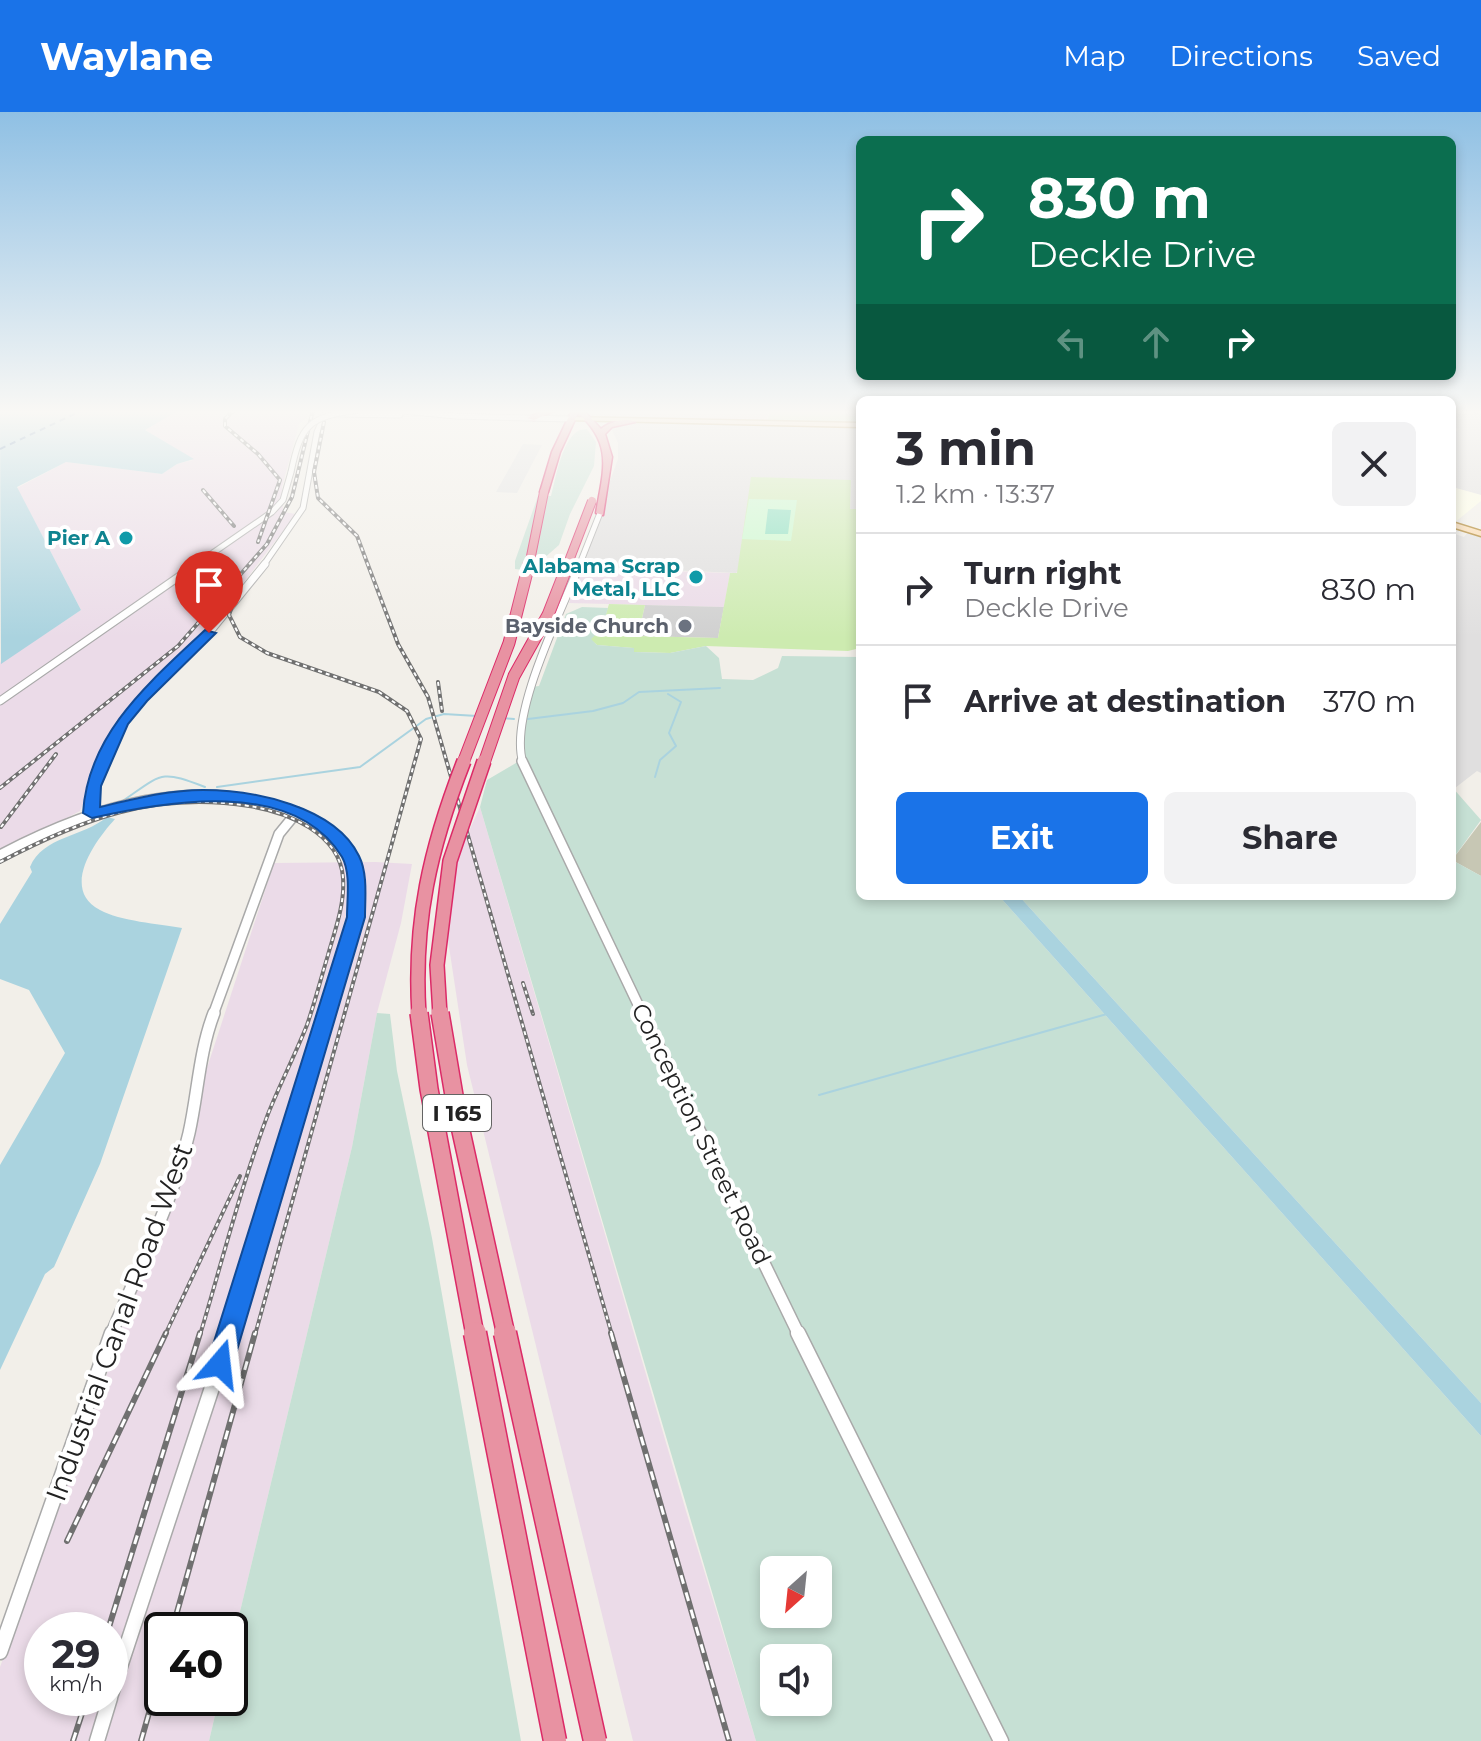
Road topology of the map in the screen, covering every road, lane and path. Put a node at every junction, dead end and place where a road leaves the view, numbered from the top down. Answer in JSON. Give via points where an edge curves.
{"nodes":[{"id":1,"x":287,"y":486,"type":"edge"},
{"id":2,"x":307,"y":486,"type":"edge"},
{"id":3,"x":546,"y":486,"type":"edge"},
{"id":4,"x":601,"y":486,"type":"edge"},
{"id":5,"x":604,"y":486,"type":"edge"},
{"id":6,"x":596,"y":507,"type":"junction"},
{"id":7,"x":1456,"y":525,"type":"edge"},
{"id":8,"x":1481,"y":534,"type":"edge"},
{"id":9,"x":0,"y":701,"type":"edge"},
{"id":10,"x":297,"y":812,"type":"junction"},
{"id":11,"x":92,"y":813,"type":"junction"},
{"id":12,"x":0,"y":855,"type":"edge"},
{"id":13,"x":128,"y":1643,"type":"edge"},
{"id":14,"x":0,"y":1652,"type":"edge"},
{"id":15,"x":105,"y":1716,"type":"edge"},
{"id":16,"x":97,"y":1741,"type":"edge"},
{"id":17,"x":555,"y":1741,"type":"edge"},
{"id":18,"x":595,"y":1741,"type":"edge"},
{"id":19,"x":1001,"y":1741,"type":"edge"}],
"edges":[{"from":1,"to":9,"type":"street","bridge":true,"via":[[272,512]]},
{"from":2,"to":11,"type":"street","via":[[303,508],[260,571],[209,633],[121,723],[93,786]]},
{"from":3,"to":17,"type":"highway","number":"I 165","bridge":true,"via":[[508,643],[437,839],[416,955],[422,1040],[463,1275]]},
{"from":4,"to":6,"type":"highway","number":"I 165"},
{"from":5,"to":6,"type":"highway"},
{"from":6,"to":18,"type":"highway","number":"I 165","bridge":true,"via":[[514,676],[450,861],[437,965],[442,1036],[457,1113]]},
{"from":6,"to":19,"type":"street","name":"Conception Street Road","via":[[531,687],[520,727],[521,760]]},
{"from":7,"to":8,"type":"main road"},
{"from":10,"to":11,"type":"street","via":[[252,798],[204,795]]},
{"from":10,"to":13,"type":"street","via":[[318,823],[351,857],[356,917],[225,1349]]},
{"from":10,"to":14,"type":"street","name":"Industrial Canal Road West","via":[[279,834],[209,1025],[189,1133],[170,1191],[100,1362]]},
{"from":11,"to":12,"type":"street"},
{"from":15,"to":16,"type":"street"}]}
